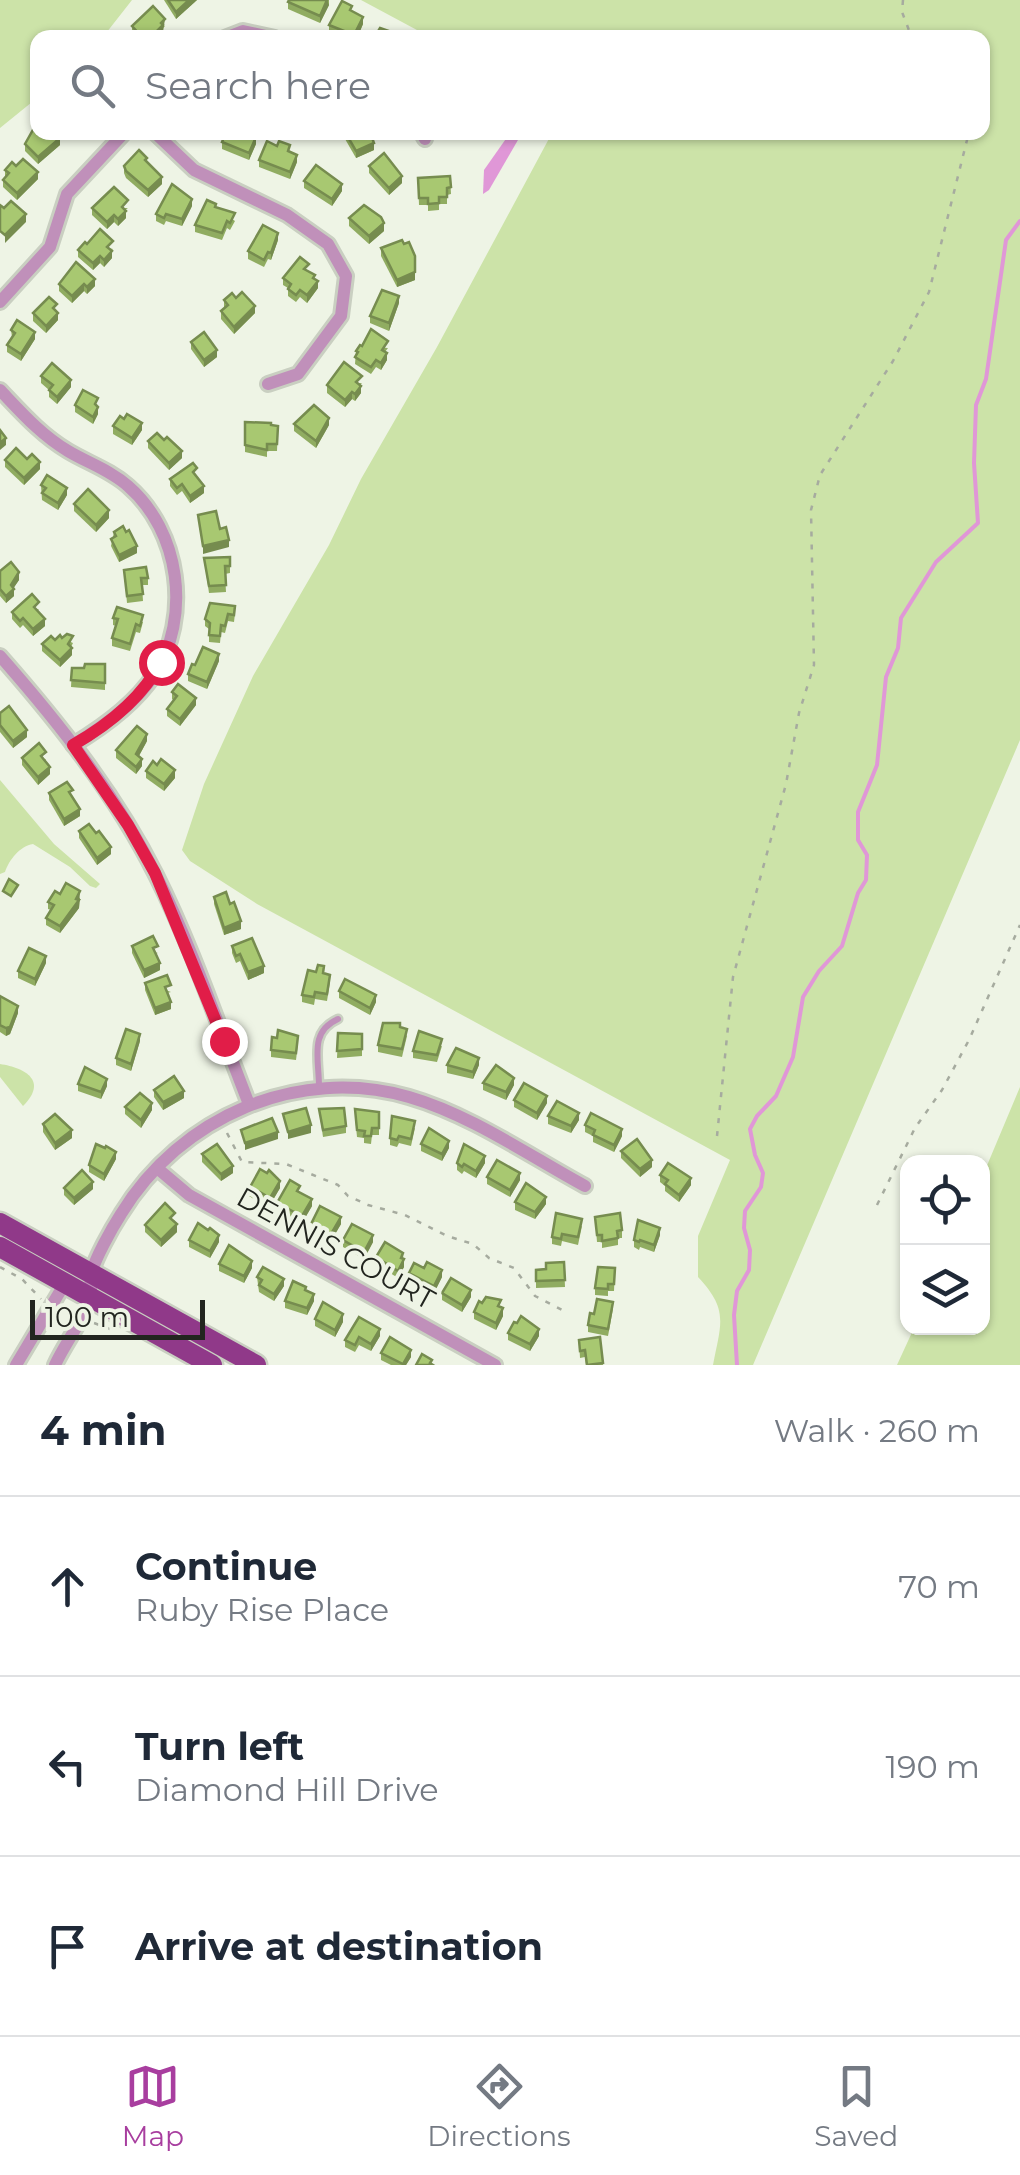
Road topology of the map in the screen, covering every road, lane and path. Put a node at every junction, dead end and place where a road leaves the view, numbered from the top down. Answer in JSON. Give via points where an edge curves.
{"nodes":[{"id":1,"x":903,"y":0,"type":"edge"},
{"id":2,"x":909,"y":30,"type":"edge"},
{"id":3,"x":118,"y":140,"type":"edge"},
{"id":4,"x":162,"y":140,"type":"edge"},
{"id":5,"x":967,"y":140,"type":"edge"},
{"id":6,"x":0,"y":302,"type":"edge"},
{"id":7,"x":268,"y":384,"type":"dead end"},
{"id":8,"x":0,"y":390,"type":"edge"},
{"id":9,"x":0,"y":656,"type":"edge"},
{"id":10,"x":73,"y":745,"type":"junction"},
{"id":11,"x":1020,"y":924,"type":"edge"},
{"id":12,"x":338,"y":1019,"type":"dead end"},
{"id":13,"x":319,"y":1088,"type":"junction"},
{"id":14,"x":249,"y":1104,"type":"junction"},
{"id":15,"x":220,"y":1118,"type":"junction"},
{"id":16,"x":718,"y":1136,"type":"dead end"},
{"id":17,"x":157,"y":1168,"type":"junction"},
{"id":18,"x":585,"y":1186,"type":"dead end"},
{"id":19,"x":876,"y":1204,"type":"dead end"},
{"id":20,"x":0,"y":1223,"type":"edge"},
{"id":21,"x":0,"y":1247,"type":"edge"},
{"id":22,"x":0,"y":1267,"type":"edge"},
{"id":23,"x":91,"y":1274,"type":"junction"},
{"id":24,"x":64,"y":1283,"type":"junction"},
{"id":25,"x":37,"y":1298,"type":"dead end"},
{"id":26,"x":90,"y":1298,"type":"junction"},
{"id":27,"x":568,"y":1313,"type":"dead end"},
{"id":28,"x":16,"y":1365,"type":"edge"},
{"id":29,"x":55,"y":1365,"type":"edge"},
{"id":30,"x":212,"y":1365,"type":"edge"},
{"id":31,"x":256,"y":1365,"type":"edge"},
{"id":32,"x":495,"y":1365,"type":"edge"}],
"edges":[{"from":1,"to":2,"type":"path"},
{"from":3,"to":6,"type":"street","via":[[67,194],[50,246]]},
{"from":4,"to":7,"type":"street","via":[[194,170],[287,215],[328,244],[346,276],[341,316],[298,374]]},
{"from":5,"to":16,"type":"path","via":[[929,292],[820,475],[811,510],[814,664],[733,978]]},
{"from":8,"to":10,"type":"street","via":[[52,441],[108,471],[140,498],[174,567],[174,623],[153,677],[111,720]]},
{"from":9,"to":10,"type":"street"},
{"from":10,"to":14,"type":"street","via":[[155,873]]},
{"from":11,"to":19,"type":"path","via":[[969,1040]]},
{"from":12,"to":13,"type":"lane","via":[[319,1034]]},
{"from":13,"to":14,"type":"street"},
{"from":13,"to":18,"type":"street","via":[[375,1090],[426,1103]]},
{"from":14,"to":15,"type":"street"},
{"from":15,"to":17,"type":"street"},
{"from":15,"to":27,"type":"path","via":[[242,1162],[286,1164],[472,1244],[514,1268],[535,1296]]},
{"from":17,"to":23,"type":"street","via":[[120,1214]]},
{"from":17,"to":32,"type":"street","name":"DENNIS COURT","via":[[189,1194]]},
{"from":20,"to":23,"type":"main road"},
{"from":21,"to":24,"type":"main road"},
{"from":22,"to":25,"type":"path"},
{"from":23,"to":24,"type":"street"},
{"from":23,"to":26,"type":"street"},
{"from":23,"to":31,"type":"main road"},
{"from":24,"to":26,"type":"main road"},
{"from":24,"to":28,"type":"street"},
{"from":26,"to":29,"type":"street"},
{"from":26,"to":30,"type":"main road"}]}
